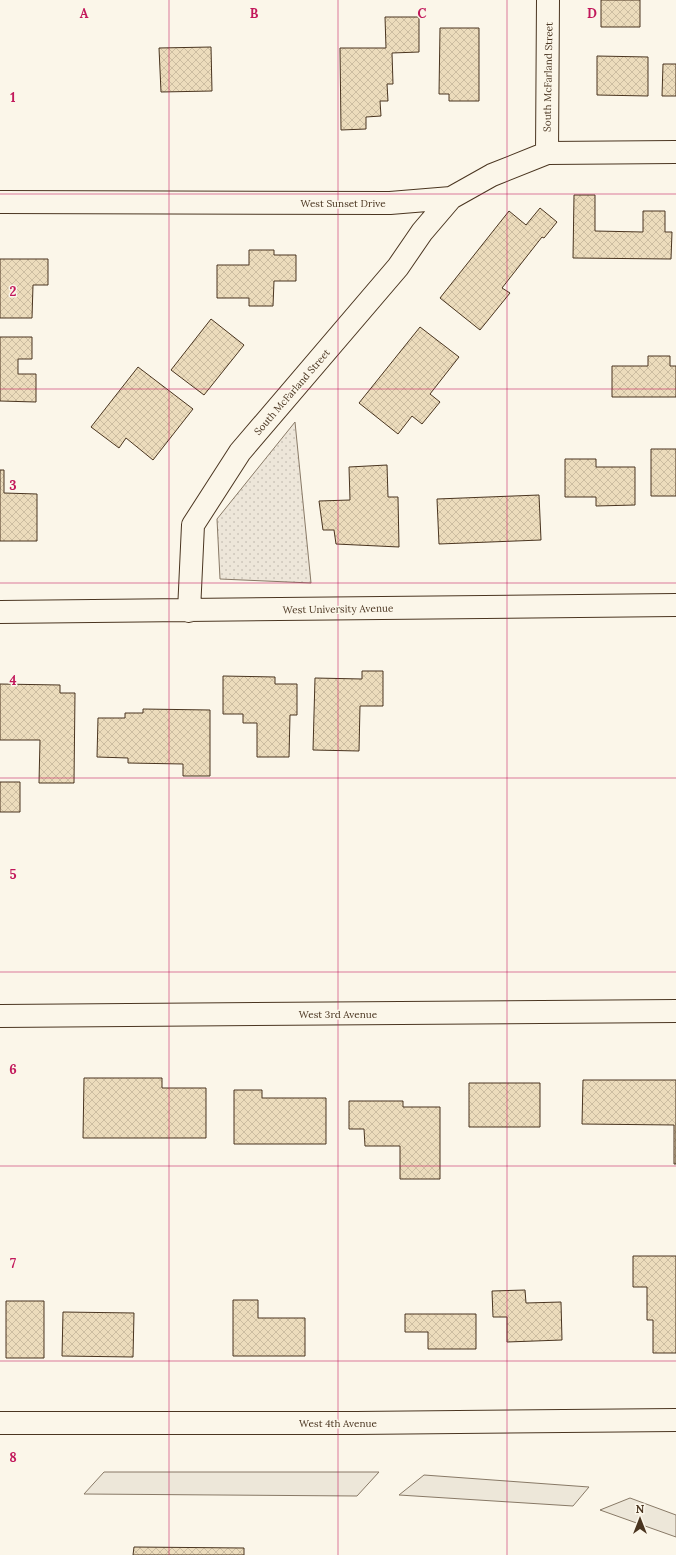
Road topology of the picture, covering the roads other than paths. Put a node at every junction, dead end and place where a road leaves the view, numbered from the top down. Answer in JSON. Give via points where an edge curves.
{"nodes":[{"id":1,"x":548,"y":0,"type":"edge"},
{"id":2,"x":676,"y":152,"type":"edge"},
{"id":3,"x":547,"y":154,"type":"junction"},
{"id":4,"x":451,"y":198,"type":"junction"},
{"id":5,"x":0,"y":202,"type":"edge"},
{"id":6,"x":676,"y":605,"type":"edge"},
{"id":7,"x":189,"y":611,"type":"junction"},
{"id":8,"x":0,"y":612,"type":"edge"},
{"id":9,"x":676,"y":1011,"type":"edge"},
{"id":10,"x":0,"y":1016,"type":"edge"},
{"id":11,"x":676,"y":1420,"type":"edge"},
{"id":12,"x":0,"y":1423,"type":"edge"}],
"edges":[{"from":1,"to":3,"type":"street","name":"South McFarland Street"},
{"from":2,"to":3,"type":"street","name":"West Sunset Drive"},
{"from":3,"to":4,"type":"street","name":"West Sunset Drive","via":[[492,174]]},
{"from":4,"to":5,"type":"street","name":"West Sunset Drive","via":[[390,203]]},
{"from":4,"to":7,"type":"street","name":"South McFarland Street","via":[[422,232],[398,267],[240,452],[193,526]]},
{"from":6,"to":7,"type":"street","name":"West University Avenue"},
{"from":7,"to":8,"type":"street","name":"West University Avenue"},
{"from":9,"to":10,"type":"street","name":"West 3rd Avenue"},
{"from":11,"to":12,"type":"street","name":"West 4th Avenue"}]}
